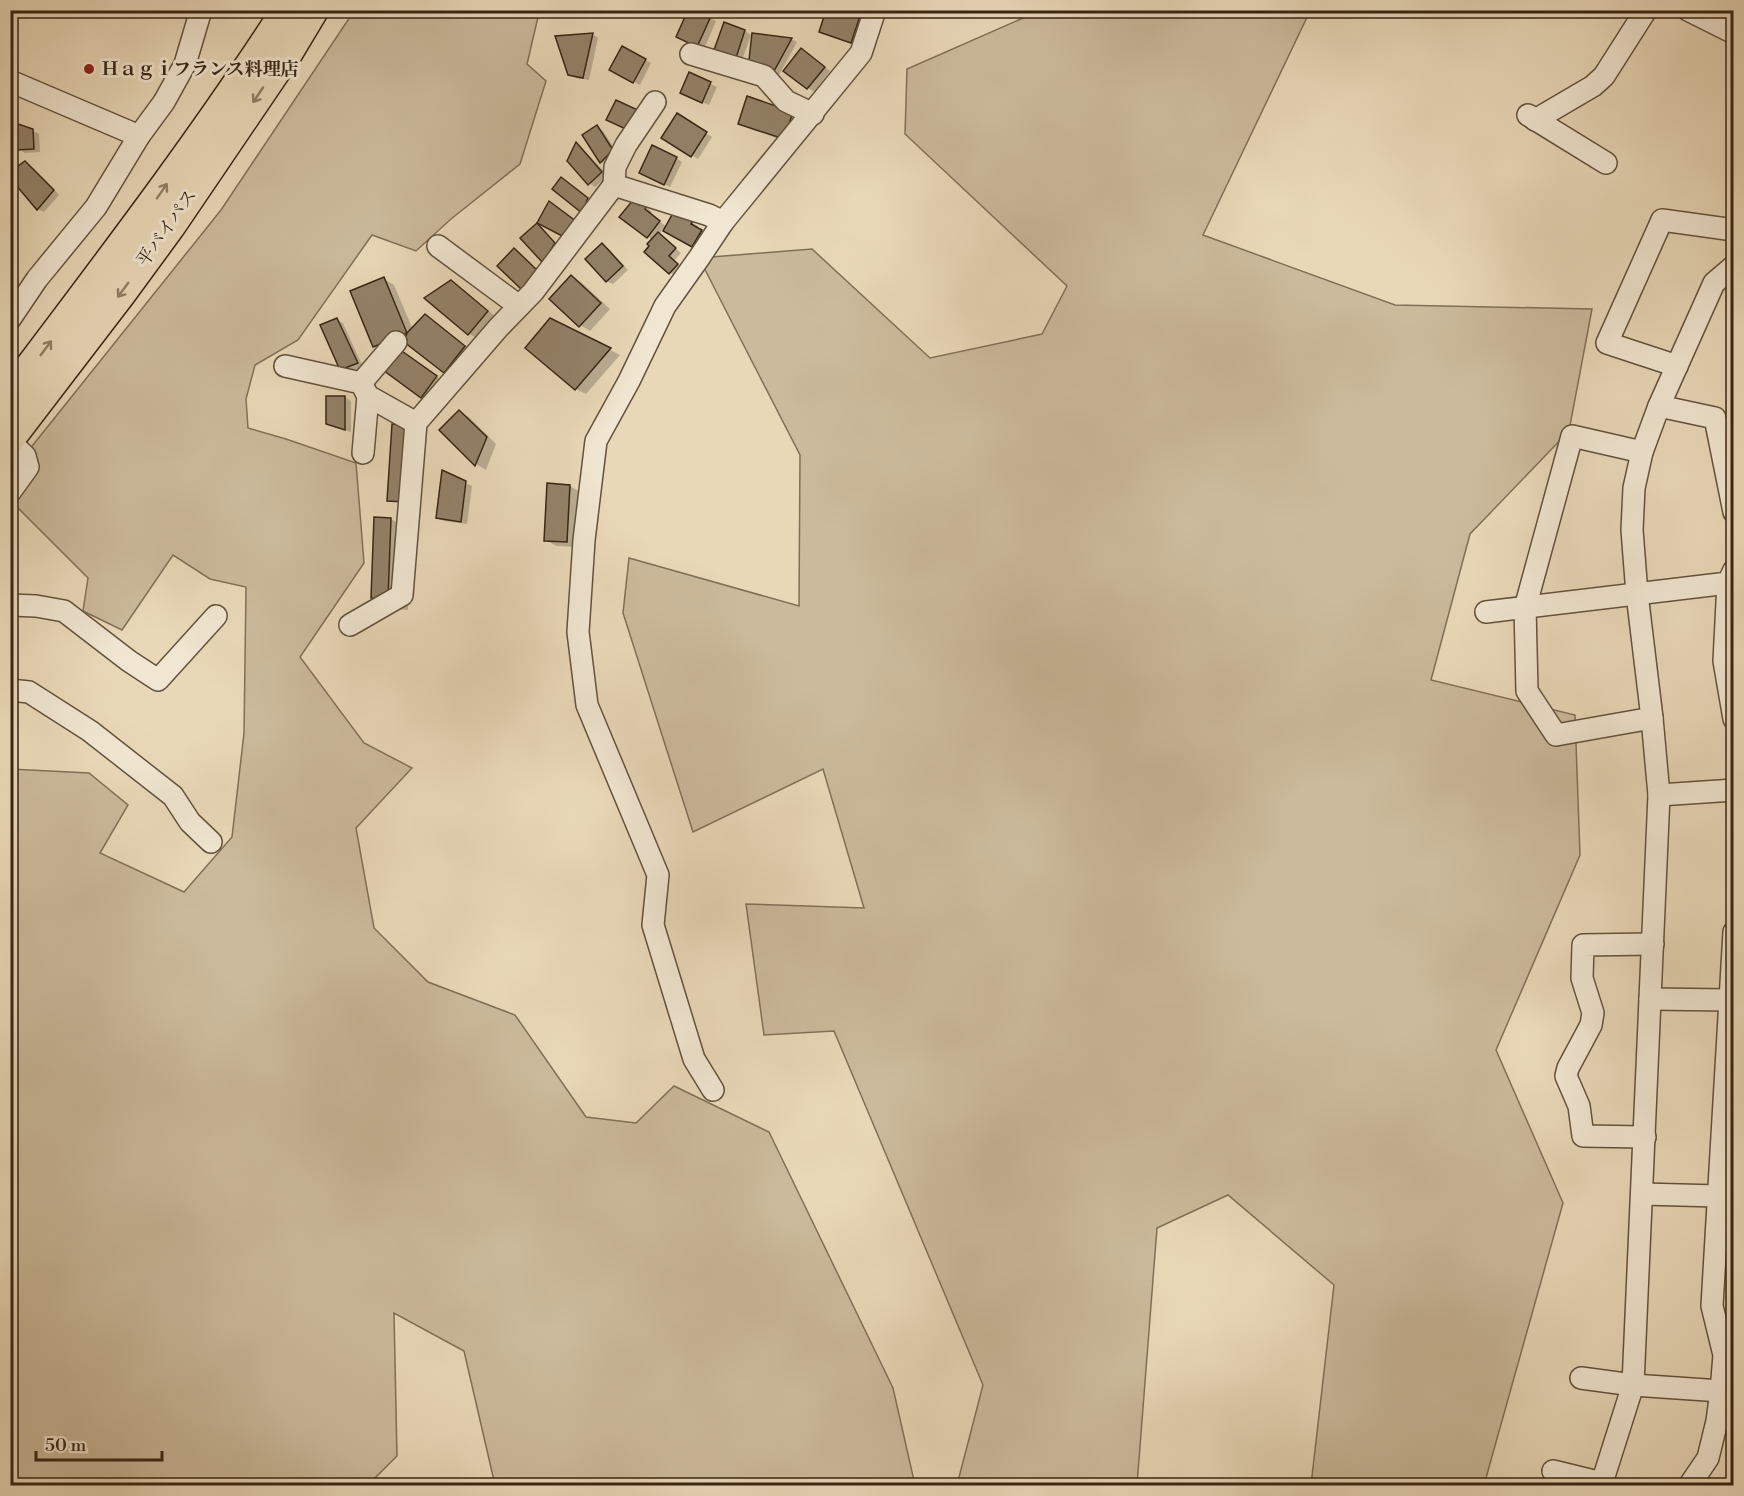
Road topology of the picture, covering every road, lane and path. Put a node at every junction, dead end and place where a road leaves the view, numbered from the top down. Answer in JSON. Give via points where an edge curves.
{"nodes":[{"id":1,"x":201,"y":10,"type":"edge"},
{"id":2,"x":287,"y":10,"type":"edge"},
{"id":3,"x":313,"y":10,"type":"edge"},
{"id":4,"x":875,"y":10,"type":"edge"},
{"id":5,"x":1646,"y":10,"type":"edge"},
{"id":6,"x":1688,"y":10,"type":"edge"},
{"id":7,"x":1734,"y":33,"type":"edge"},
{"id":8,"x":692,"y":54,"type":"dead end"},
{"id":9,"x":10,"y":81,"type":"edge"},
{"id":10,"x":655,"y":102,"type":"dead end"},
{"id":11,"x":813,"y":114,"type":"junction"},
{"id":12,"x":139,"y":136,"type":"junction"},
{"id":13,"x":1606,"y":163,"type":"dead end"},
{"id":14,"x":614,"y":185,"type":"junction"},
{"id":15,"x":723,"y":222,"type":"junction"},
{"id":16,"x":1734,"y":231,"type":"edge"},
{"id":17,"x":438,"y":246,"type":"dead end"},
{"id":18,"x":1734,"y":266,"type":"edge"},
{"id":19,"x":519,"y":306,"type":"junction"},
{"id":20,"x":10,"y":319,"type":"edge"},
{"id":21,"x":396,"y":342,"type":"dead end"},
{"id":22,"x":285,"y":366,"type":"dead end"},
{"id":23,"x":1677,"y":366,"type":"junction"},
{"id":24,"x":365,"y":389,"type":"junction"},
{"id":25,"x":10,"y":394,"type":"edge"},
{"id":26,"x":1659,"y":406,"type":"junction"},
{"id":27,"x":416,"y":423,"type":"junction"},
{"id":28,"x":10,"y":438,"type":"edge"},
{"id":29,"x":10,"y":442,"type":"edge"},
{"id":30,"x":1642,"y":452,"type":"junction"},
{"id":31,"x":363,"y":453,"type":"dead end"},
{"id":32,"x":10,"y":492,"type":"edge"},
{"id":33,"x":1734,"y":512,"type":"edge"},
{"id":34,"x":1731,"y":577,"type":"edge"},
{"id":35,"x":1637,"y":594,"type":"junction"},
{"id":36,"x":10,"y":605,"type":"edge"},
{"id":37,"x":1525,"y":608,"type":"junction"},
{"id":38,"x":1486,"y":612,"type":"dead end"},
{"id":39,"x":216,"y":616,"type":"dead end"},
{"id":40,"x":350,"y":625,"type":"dead end"},
{"id":41,"x":10,"y":690,"type":"edge"},
{"id":42,"x":1652,"y":718,"type":"junction"},
{"id":43,"x":1734,"y":719,"type":"edge"},
{"id":44,"x":1734,"y":790,"type":"edge"},
{"id":45,"x":1659,"y":795,"type":"junction"},
{"id":46,"x":212,"y":842,"type":"dead end"},
{"id":47,"x":1734,"y":932,"type":"edge"},
{"id":48,"x":1653,"y":944,"type":"junction"},
{"id":49,"x":1650,"y":999,"type":"junction"},
{"id":50,"x":1729,"y":1000,"type":"junction"},
{"id":51,"x":713,"y":1090,"type":"dead end"},
{"id":52,"x":1645,"y":1137,"type":"junction"},
{"id":53,"x":1642,"y":1194,"type":"junction"},
{"id":54,"x":1718,"y":1196,"type":"junction"},
{"id":55,"x":1581,"y":1378,"type":"dead end"},
{"id":56,"x":1633,"y":1385,"type":"junction"},
{"id":57,"x":1721,"y":1391,"type":"junction"},
{"id":58,"x":1553,"y":1471,"type":"dead end"},
{"id":59,"x":1602,"y":1484,"type":"edge"},
{"id":60,"x":1689,"y":1485,"type":"edge"}],
"edges":[{"from":1,"to":12,"type":"street","via":[[185,64]]},
{"from":25,"to":2,"type":"highway","name":"平バイパス","one_way":true,"via":[[149,209]]},
{"from":3,"to":28,"type":"highway","name":"平バイパス","one_way":true,"via":[[170,226]]},
{"from":4,"to":11,"type":"street","via":[[861,53]]},
{"from":5,"to":13,"type":"street","via":[[1604,76],[1593,86],[1532,117]]},
{"from":6,"to":7,"type":"street"},
{"from":8,"to":11,"type":"street","via":[[764,76],[786,101]]},
{"from":9,"to":12,"type":"street"},
{"from":10,"to":14,"type":"street","via":[[615,167]]},
{"from":11,"to":15,"type":"street"},
{"from":12,"to":20,"type":"street","via":[[96,207]]},
{"from":14,"to":15,"type":"street"},
{"from":14,"to":19,"type":"street"},
{"from":15,"to":51,"type":"street","via":[[665,306],[596,441],[578,632],[587,705],[658,875],[653,925],[694,1059]]},
{"from":16,"to":23,"type":"street","via":[[1662,220],[1607,344]]},
{"from":17,"to":19,"type":"street"},
{"from":18,"to":23,"type":"street","via":[[1714,283]]},
{"from":19,"to":27,"type":"street"},
{"from":21,"to":24,"type":"street"},
{"from":22,"to":24,"type":"street"},
{"from":23,"to":26,"type":"street"},
{"from":24,"to":27,"type":"street"},
{"from":24,"to":31,"type":"street"},
{"from":26,"to":30,"type":"street"},
{"from":26,"to":33,"type":"street","via":[[1715,418]]},
{"from":27,"to":40,"type":"street","via":[[402,595]]},
{"from":29,"to":32,"type":"street","via":[[25,456],[28,467]]},
{"from":30,"to":35,"type":"street","via":[[1634,488],[1632,530]]},
{"from":30,"to":37,"type":"street","via":[[1572,436]]},
{"from":34,"to":35,"type":"street"},
{"from":34,"to":43,"type":"street","via":[[1724,661]]},
{"from":35,"to":37,"type":"street"},
{"from":35,"to":42,"type":"street"},
{"from":36,"to":39,"type":"street","via":[[64,611],[158,680]]},
{"from":37,"to":38,"type":"street"},
{"from":37,"to":42,"type":"street","via":[[1527,691],[1556,735]]},
{"from":41,"to":46,"type":"street","via":[[29,692],[90,731],[173,796],[190,822]]},
{"from":42,"to":45,"type":"street"},
{"from":44,"to":45,"type":"street"},
{"from":45,"to":48,"type":"street"},
{"from":47,"to":50,"type":"street"},
{"from":48,"to":49,"type":"street"},
{"from":48,"to":52,"type":"street","via":[[1583,945],[1582,978],[1593,1013],[1566,1076],[1579,1106],[1583,1136]]},
{"from":49,"to":50,"type":"street"},
{"from":49,"to":52,"type":"street"},
{"from":50,"to":54,"type":"street"},
{"from":52,"to":53,"type":"street"},
{"from":53,"to":54,"type":"street"},
{"from":53,"to":56,"type":"street"},
{"from":54,"to":57,"type":"street","via":[[1712,1306],[1724,1355]]},
{"from":55,"to":56,"type":"street"},
{"from":56,"to":57,"type":"street"},
{"from":56,"to":59,"type":"street"},
{"from":57,"to":60,"type":"street","via":[[1708,1458]]},
{"from":58,"to":59,"type":"street"}]}
